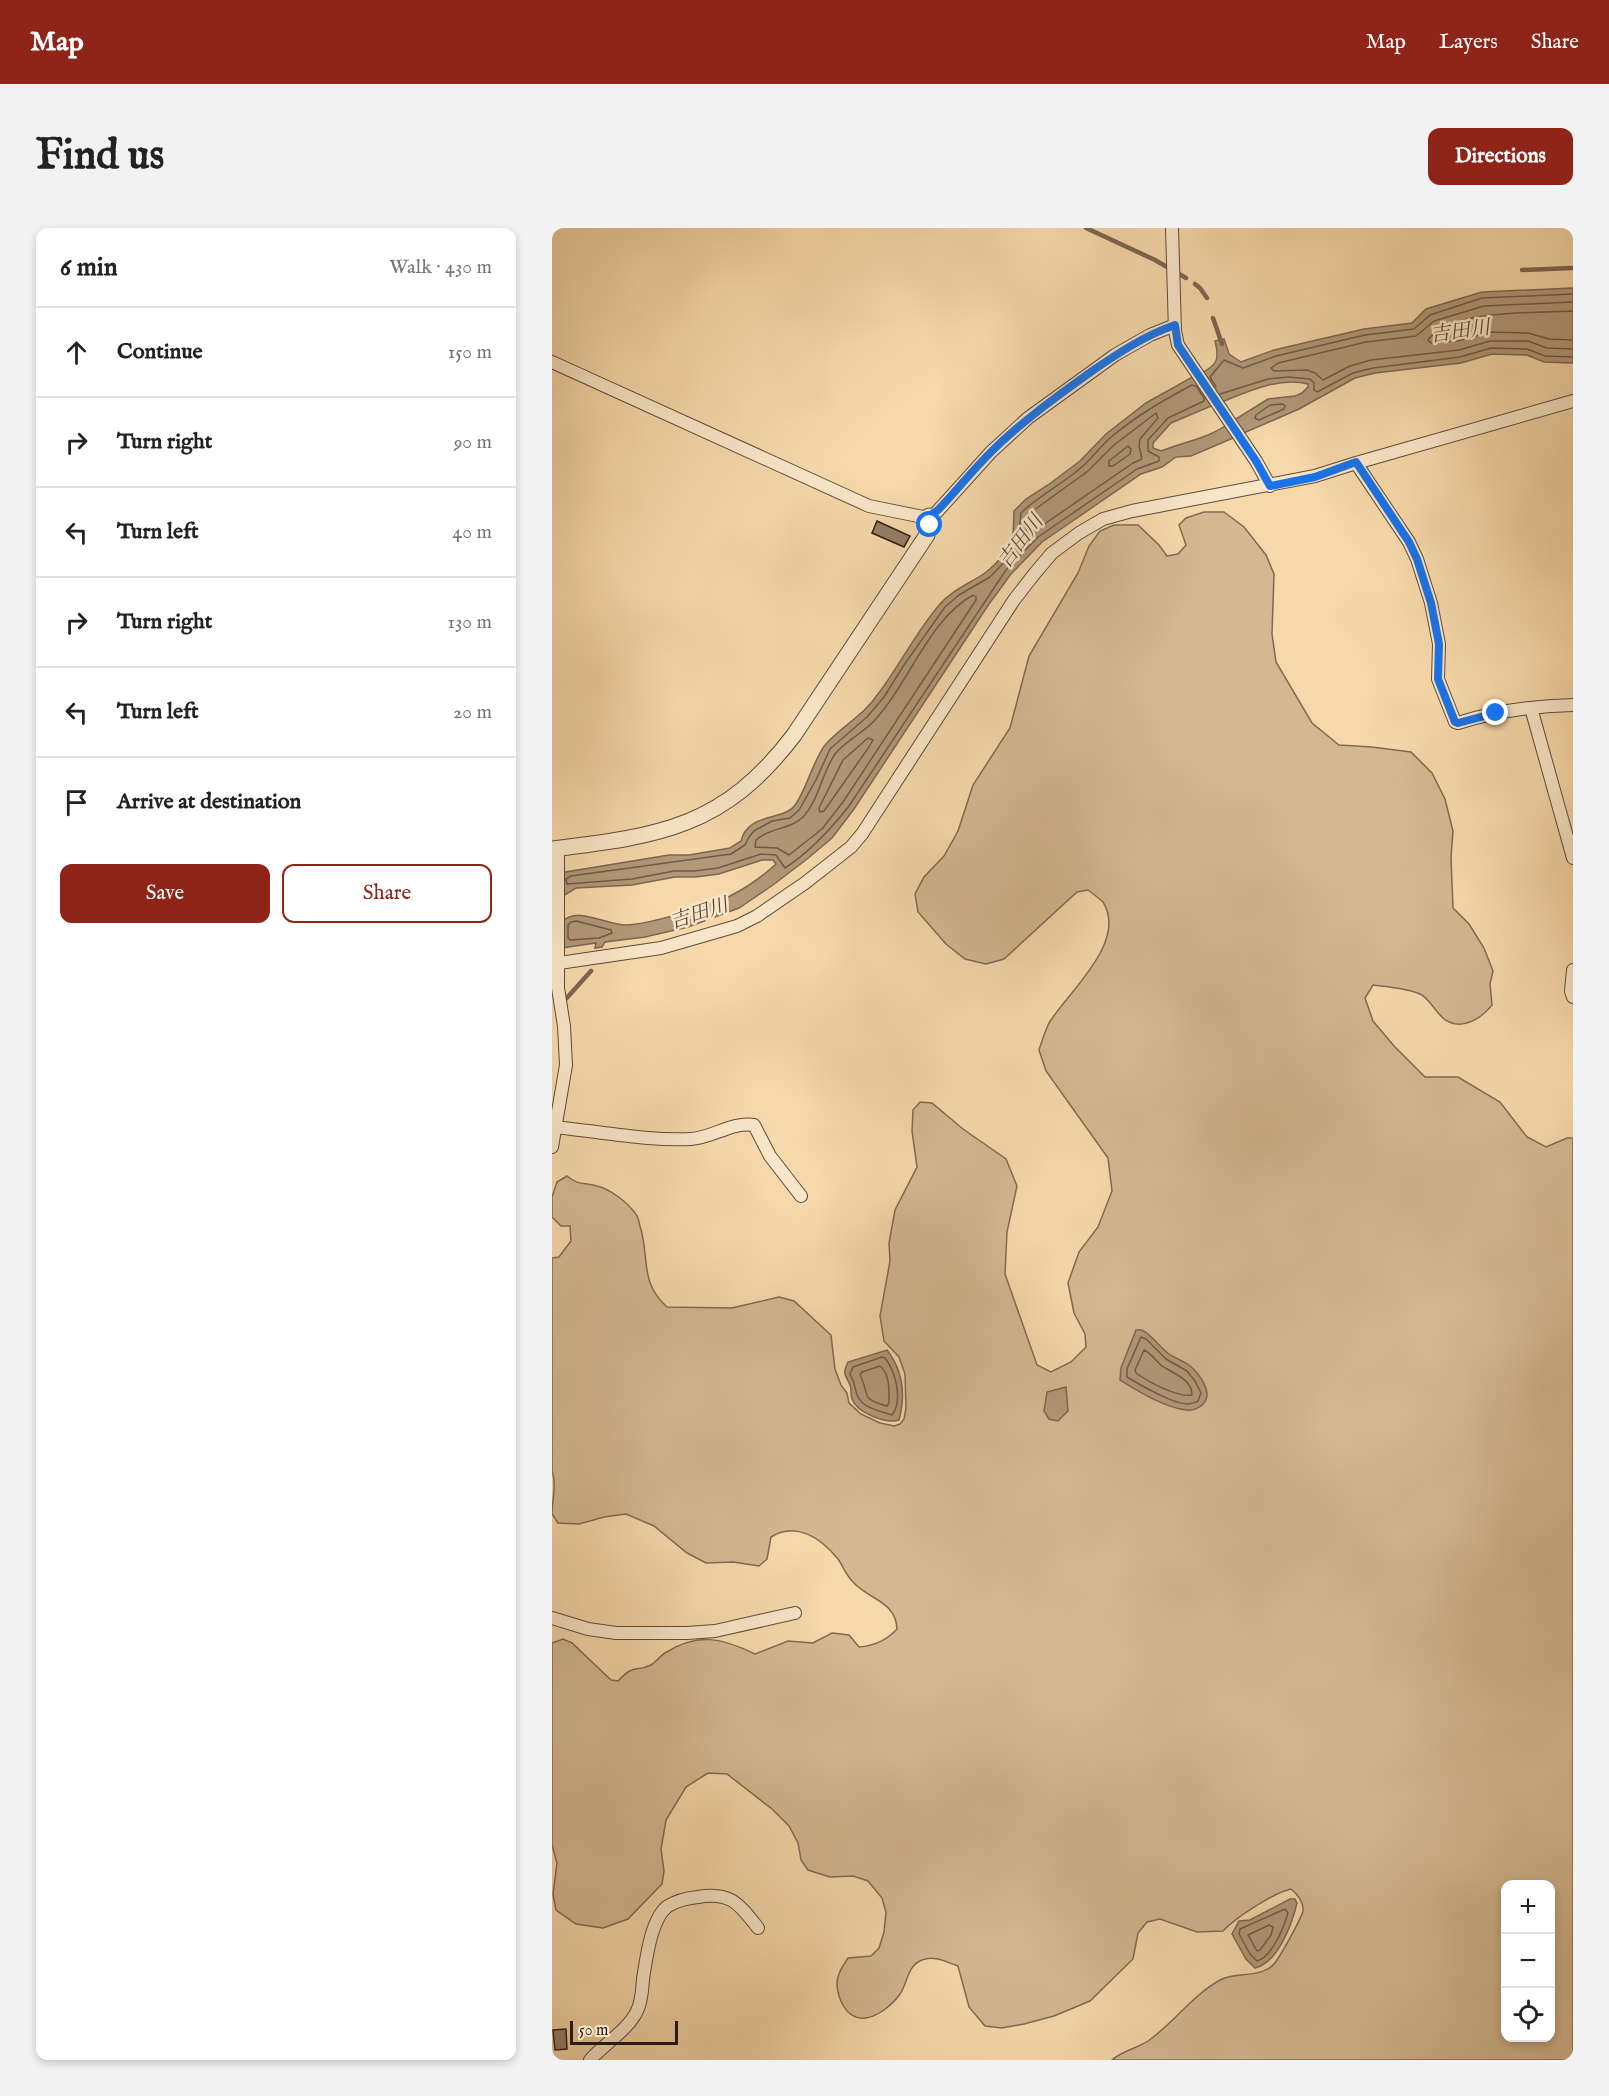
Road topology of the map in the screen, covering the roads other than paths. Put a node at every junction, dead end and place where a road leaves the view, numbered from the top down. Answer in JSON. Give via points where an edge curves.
{"nodes":[{"id":1,"x":1172,"y":228,"type":"edge"},
{"id":2,"x":1175,"y":325,"type":"junction"},
{"id":3,"x":552,"y":362,"type":"edge"},
{"id":4,"x":1573,"y":401,"type":"edge"},
{"id":5,"x":1356,"y":462,"type":"junction"},
{"id":6,"x":1270,"y":486,"type":"junction"},
{"id":7,"x":929,"y":516,"type":"junction"},
{"id":8,"x":1573,"y":705,"type":"edge"},
{"id":9,"x":1531,"y":708,"type":"junction"},
{"id":10,"x":556,"y":853,"type":"edge"},
{"id":11,"x":1573,"y":858,"type":"edge"},
{"id":12,"x":557,"y":961,"type":"edge"},
{"id":13,"x":1573,"y":970,"type":"edge"},
{"id":14,"x":1573,"y":997,"type":"edge"},
{"id":15,"x":553,"y":1127,"type":"edge"},
{"id":16,"x":552,"y":1147,"type":"edge"},
{"id":17,"x":801,"y":1196,"type":"dead end"},
{"id":18,"x":795,"y":1613,"type":"dead end"},
{"id":19,"x":552,"y":1618,"type":"edge"},
{"id":20,"x":759,"y":1928,"type":"dead end"},
{"id":21,"x":590,"y":2060,"type":"edge"}],
"edges":[{"from":1,"to":2,"type":"street"},
{"from":2,"to":6,"type":"street","via":[[1178,345]]},
{"from":2,"to":7,"type":"street","via":[[1124,350],[1060,393],[991,452]]},
{"from":3,"to":7,"type":"street","via":[[869,506]]},
{"from":4,"to":5,"type":"street"},
{"from":5,"to":6,"type":"street","via":[[1315,477]]},
{"from":5,"to":9,"type":"street","via":[[1417,559],[1439,644],[1438,679],[1455,722]]},
{"from":6,"to":12,"type":"street","via":[[1114,515],[1052,553],[1014,600],[862,834],[851,847],[772,906],[737,926],[694,940]]},
{"from":7,"to":10,"type":"street","via":[[927,535],[794,735],[737,795],[669,830]]},
{"from":8,"to":9,"type":"street"},
{"from":9,"to":11,"type":"street"},
{"from":10,"to":12,"type":"street"},
{"from":12,"to":15,"type":"street","via":[[566,1065]]},
{"from":13,"to":14,"type":"street"},
{"from":15,"to":16,"type":"street"},
{"from":15,"to":17,"type":"street","via":[[694,1139],[742,1124],[754,1125],[770,1156]]},
{"from":18,"to":19,"type":"street","via":[[715,1631],[687,1633],[616,1633]]},
{"from":20,"to":21,"type":"street","via":[[725,1896],[701,1896],[667,1907],[657,1920],[651,1939],[635,2016]]}]}
